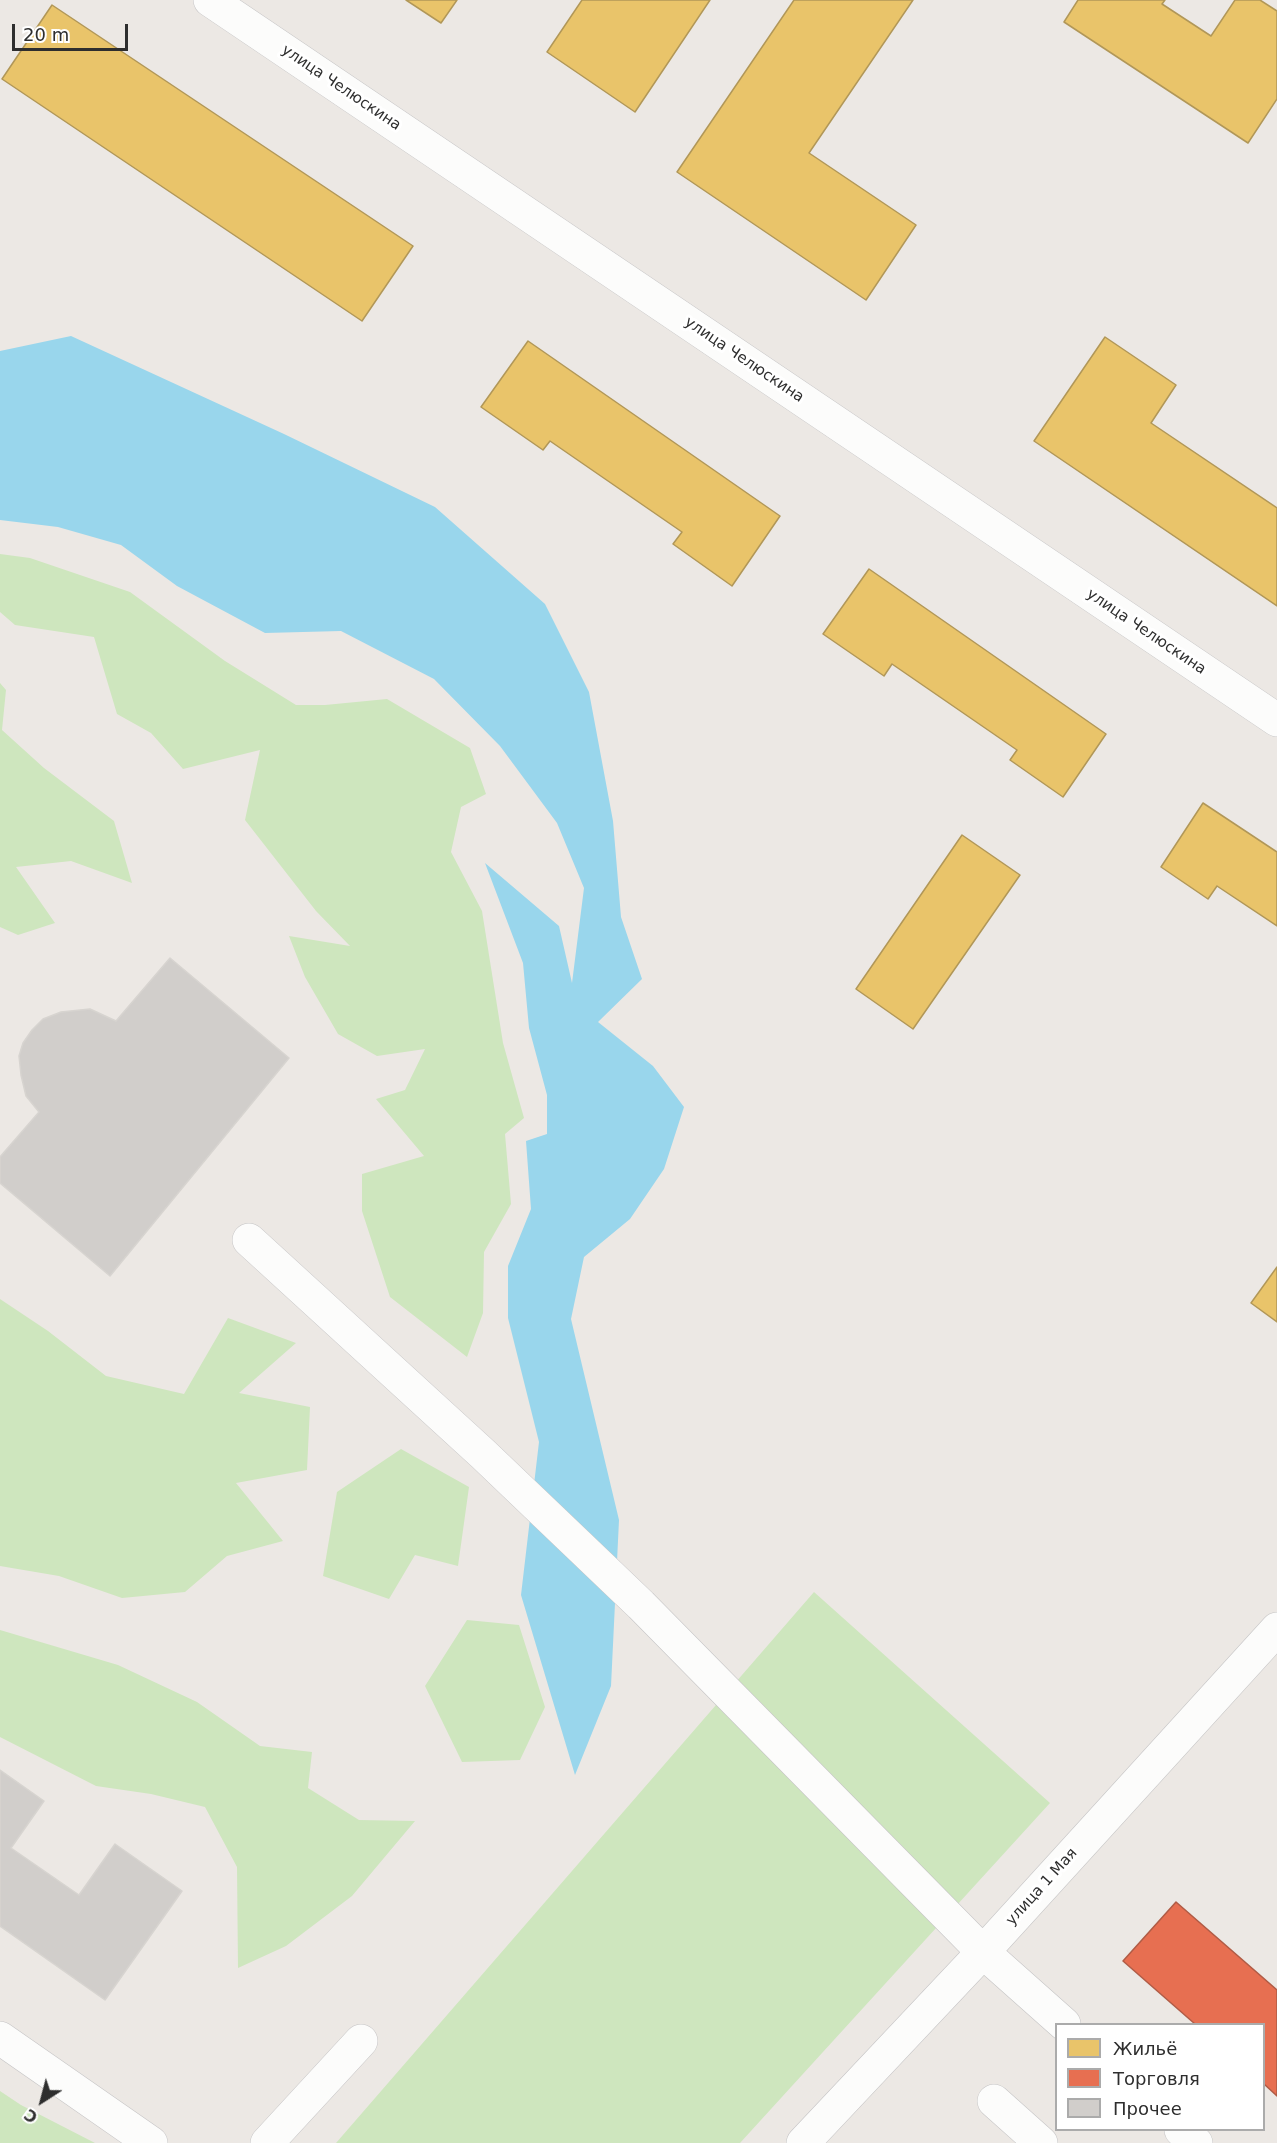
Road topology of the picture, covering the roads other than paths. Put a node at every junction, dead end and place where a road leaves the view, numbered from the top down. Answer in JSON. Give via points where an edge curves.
{"nodes":[{"id":1,"x":210,"y":0,"type":"edge"},
{"id":2,"x":1277,"y":720,"type":"edge"},
{"id":3,"x":249,"y":1240,"type":"dead end"},
{"id":4,"x":1277,"y":1629,"type":"edge"},
{"id":5,"x":983,"y":1952,"type":"junction"},
{"id":6,"x":1062,"y":2023,"type":"edge"},
{"id":7,"x":0,"y":2038,"type":"edge"},
{"id":8,"x":361,"y":2041,"type":"dead end"},
{"id":9,"x":994,"y":2101,"type":"dead end"},
{"id":10,"x":1182,"y":2131,"type":"edge"},
{"id":11,"x":151,"y":2143,"type":"edge"},
{"id":12,"x":267,"y":2143,"type":"edge"},
{"id":13,"x":803,"y":2143,"type":"edge"},
{"id":14,"x":1041,"y":2143,"type":"edge"},
{"id":15,"x":1196,"y":2143,"type":"edge"}],
"edges":[{"from":1,"to":2,"type":"street","name":"улица Челюскина"},
{"from":3,"to":5,"type":"street","via":[[641,1605]]},
{"from":4,"to":5,"type":"street","name":"улица 1 Мая"},
{"from":5,"to":6,"type":"street"},
{"from":5,"to":13,"type":"street","name":"улица 1 Мая"},
{"from":7,"to":11,"type":"street"},
{"from":8,"to":12,"type":"street"},
{"from":9,"to":14,"type":"street"},
{"from":10,"to":15,"type":"street"}]}
